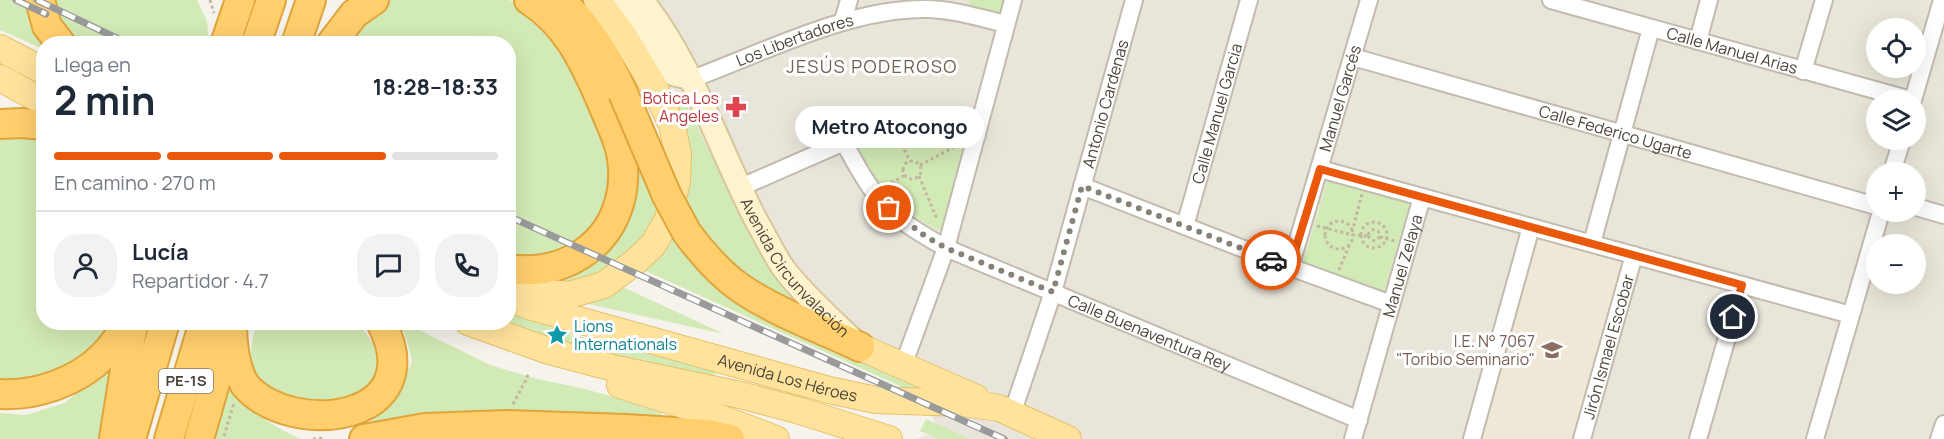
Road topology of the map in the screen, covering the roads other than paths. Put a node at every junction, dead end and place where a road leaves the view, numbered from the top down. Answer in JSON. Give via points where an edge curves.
{"nodes":[{"id":1,"x":39,"y":0,"type":"edge"},
{"id":2,"x":240,"y":0,"type":"edge"},
{"id":3,"x":271,"y":0,"type":"edge"},
{"id":4,"x":310,"y":0,"type":"edge"},
{"id":5,"x":330,"y":0,"type":"edge"},
{"id":6,"x":374,"y":0,"type":"edge"},
{"id":7,"x":529,"y":0,"type":"edge"},
{"id":8,"x":560,"y":0,"type":"edge"},
{"id":9,"x":597,"y":0,"type":"edge"},
{"id":10,"x":615,"y":0,"type":"edge"},
{"id":11,"x":642,"y":0,"type":"edge"},
{"id":12,"x":849,"y":0,"type":"edge"},
{"id":13,"x":1013,"y":0,"type":"edge"},
{"id":14,"x":1134,"y":0,"type":"edge"},
{"id":15,"x":1249,"y":0,"type":"edge"},
{"id":16,"x":1370,"y":0,"type":"edge"},
{"id":17,"x":1551,"y":0,"type":"edge"},
{"id":18,"x":1709,"y":0,"type":"edge"},
{"id":19,"x":1824,"y":0,"type":"edge"},
{"id":20,"x":217,"y":6,"type":"edge"},
{"id":21,"x":962,"y":7,"type":"edge"},
{"id":22,"x":1941,"y":9,"type":"edge"},
{"id":23,"x":843,"y":21,"type":"junction"},
{"id":24,"x":1006,"y":24,"type":"junction"},
{"id":25,"x":1651,"y":28,"type":"junction"},
{"id":26,"x":55,"y":36,"type":"edge"},
{"id":27,"x":226,"y":36,"type":"edge"},
{"id":28,"x":228,"y":36,"type":"edge"},
{"id":29,"x":259,"y":36,"type":"edge"},
{"id":30,"x":299,"y":36,"type":"edge"},
{"id":31,"x":324,"y":36,"type":"edge"},
{"id":32,"x":337,"y":36,"type":"edge"},
{"id":33,"x":1698,"y":41,"type":"junction"},
{"id":34,"x":0,"y":48,"type":"edge"},
{"id":35,"x":1353,"y":57,"type":"junction"},
{"id":36,"x":36,"y":67,"type":"edge"},
{"id":37,"x":1803,"y":71,"type":"junction"},
{"id":38,"x":0,"y":78,"type":"edge"},
{"id":39,"x":692,"y":79,"type":"junction"},
{"id":40,"x":1874,"y":90,"type":"edge"},
{"id":41,"x":1915,"y":90,"type":"edge"},
{"id":42,"x":0,"y":95,"type":"edge"},
{"id":43,"x":36,"y":98,"type":"edge"},
{"id":44,"x":36,"y":115,"type":"edge"},
{"id":45,"x":0,"y":124,"type":"edge"},
{"id":46,"x":36,"y":124,"type":"edge"},
{"id":47,"x":1622,"y":134,"type":"junction"},
{"id":48,"x":977,"y":135,"type":"junction"},
{"id":49,"x":844,"y":142,"type":"junction"},
{"id":50,"x":1320,"y":169,"type":"junction"},
{"id":51,"x":1082,"y":186,"type":"junction"},
{"id":52,"x":739,"y":188,"type":"junction"},
{"id":53,"x":1422,"y":197,"type":"junction"},
{"id":54,"x":1866,"y":203,"type":"edge"},
{"id":55,"x":1926,"y":210,"type":"edge"},
{"id":56,"x":1944,"y":215,"type":"edge"},
{"id":57,"x":1878,"y":222,"type":"edge"},
{"id":58,"x":1185,"y":226,"type":"junction"},
{"id":59,"x":1531,"y":227,"type":"junction"},
{"id":60,"x":1592,"y":243,"type":"junction"},
{"id":61,"x":946,"y":248,"type":"junction"},
{"id":62,"x":1634,"y":255,"type":"junction"},
{"id":63,"x":1290,"y":267,"type":"junction"},
{"id":64,"x":516,"y":270,"type":"edge"},
{"id":65,"x":1742,"y":285,"type":"junction"},
{"id":66,"x":516,"y":290,"type":"edge"},
{"id":67,"x":1053,"y":292,"type":"junction"},
{"id":68,"x":516,"y":301,"type":"edge"},
{"id":69,"x":1391,"y":304,"type":"junction"},
{"id":70,"x":1851,"y":315,"type":"junction"},
{"id":71,"x":123,"y":330,"type":"edge"},
{"id":72,"x":132,"y":330,"type":"edge"},
{"id":73,"x":163,"y":330,"type":"edge"},
{"id":74,"x":202,"y":330,"type":"edge"},
{"id":75,"x":230,"y":330,"type":"edge"},
{"id":76,"x":233,"y":330,"type":"edge"},
{"id":77,"x":385,"y":330,"type":"edge"},
{"id":78,"x":488,"y":330,"type":"edge"},
{"id":79,"x":500,"y":335,"type":"junction"},
{"id":80,"x":860,"y":347,"type":"junction"},
{"id":81,"x":903,"y":366,"type":"junction"},
{"id":82,"x":0,"y":394,"type":"edge"},
{"id":83,"x":1006,"y":411,"type":"junction"},
{"id":84,"x":1359,"y":420,"type":"junction"},
{"id":85,"x":1944,"y":424,"type":"edge"},
{"id":86,"x":710,"y":430,"type":"edge"},
{"id":87,"x":114,"y":439,"type":"edge"},
{"id":88,"x":130,"y":439,"type":"edge"},
{"id":89,"x":169,"y":439,"type":"edge"},
{"id":90,"x":199,"y":439,"type":"edge"},
{"id":91,"x":364,"y":439,"type":"edge"},
{"id":92,"x":776,"y":439,"type":"edge"},
{"id":93,"x":889,"y":439,"type":"edge"},
{"id":94,"x":1068,"y":439,"type":"edge"},
{"id":95,"x":1353,"y":439,"type":"edge"},
{"id":96,"x":1472,"y":439,"type":"edge"},
{"id":97,"x":1582,"y":439,"type":"edge"},
{"id":98,"x":1698,"y":439,"type":"edge"},
{"id":99,"x":1815,"y":439,"type":"edge"},
{"id":100,"x":1940,"y":439,"type":"edge"}],
"edges":[{"from":1,"to":26,"type":"highway","via":[[47,26]]},
{"from":2,"to":28,"type":"highway"},
{"from":3,"to":29,"type":"highway"},
{"from":4,"to":30,"type":"highway"},
{"from":5,"to":31,"type":"highway"},
{"from":6,"to":32,"type":"highway","via":[[354,14]]},
{"from":7,"to":64,"type":"highway","via":[[559,25],[584,63],[615,133],[623,174],[616,215],[608,232],[594,246],[555,268]]},
{"from":8,"to":80,"type":"highway","bridge":true,"via":[[590,32],[609,63],[687,233],[714,266],[756,298]]},
{"from":9,"to":66,"type":"main road","via":[[623,35],[672,125],[678,154],[677,182],[668,219],[652,245],[604,285],[569,295]]},
{"from":10,"to":39,"type":"street","via":[[638,23],[673,74]]},
{"from":11,"to":39,"type":"street","name":"Avenida Circunvalación"},
{"from":12,"to":23,"type":"street"},
{"from":13,"to":24,"type":"street"},
{"from":14,"to":51,"type":"street","name":"Antonio Cardenas"},
{"from":15,"to":58,"type":"street","name":"Calle Manuel Garcia"},
{"from":16,"to":35,"type":"street","name":"Manuel Garcés"},
{"from":17,"to":25,"type":"street","name":"Calle Manuel Arias"},
{"from":18,"to":33,"type":"street"},
{"from":19,"to":37,"type":"street"},
{"from":20,"to":27,"type":"highway","via":[[224,10]]},
{"from":21,"to":23,"type":"street","name":"Los Libertadores","via":[[911,9]]},
{"from":21,"to":24,"type":"street","name":"Los Libertadores"},
{"from":22,"to":41,"type":"street"},
{"from":23,"to":39,"type":"street","name":"Los Libertadores"},
{"from":24,"to":48,"type":"street"},
{"from":25,"to":33,"type":"street","name":"Calle Manuel Arias"},
{"from":25,"to":47,"type":"street"},
{"from":33,"to":37,"type":"street","name":"Calle Manuel Arias"},
{"from":34,"to":36,"type":"main road"},
{"from":35,"to":47,"type":"street","name":"Calle Federico Ugarte"},
{"from":35,"to":50,"type":"street","name":"Manuel Garcés"},
{"from":37,"to":40,"type":"street","name":"Calle Manuel Arias"},
{"from":38,"to":43,"type":"main road"},
{"from":39,"to":52,"type":"street","name":"Avenida Circunvalación"},
{"from":42,"to":44,"type":"main road"},
{"from":45,"to":46,"type":"highway"},
{"from":47,"to":54,"type":"street","name":"Calle Federico Ugarte"},
{"from":47,"to":60,"type":"street"},
{"from":48,"to":49,"type":"street","via":[[951,125],[916,119],[887,125]]},
{"from":48,"to":61,"type":"street"},
{"from":49,"to":52,"type":"street"},
{"from":49,"to":61,"type":"street","name":"Calle Buenaventura Rey","via":[[876,195],[907,223]]},
{"from":50,"to":53,"type":"street"},
{"from":50,"to":63,"type":"street","name":"Manuel Garcés"},
{"from":51,"to":58,"type":"street"},
{"from":51,"to":67,"type":"street","name":"Antonio Cardenas"},
{"from":52,"to":80,"type":"street","name":"Avenida Circunvalación","via":[[784,269]]},
{"from":53,"to":59,"type":"street"},
{"from":53,"to":69,"type":"street","name":"Manuel Zelaya"},
{"from":55,"to":56,"type":"street"},
{"from":57,"to":70,"type":"street"},
{"from":58,"to":63,"type":"street"},
{"from":59,"to":60,"type":"street"},
{"from":59,"to":96,"type":"street"},
{"from":60,"to":62,"type":"street"},
{"from":61,"to":67,"type":"street","name":"Calle Buenaventura Rey"},
{"from":61,"to":81,"type":"street"},
{"from":62,"to":65,"type":"street"},
{"from":62,"to":97,"type":"street","name":"Jirón Ismael Escobar"},
{"from":63,"to":69,"type":"street"},
{"from":65,"to":70,"type":"street"},
{"from":65,"to":98,"type":"street"},
{"from":67,"to":83,"type":"street","name":"Antonio Cardenas"},
{"from":67,"to":84,"type":"street","name":"Calle Buenaventura Rey"},
{"from":68,"to":83,"type":"main road","name":"Avenida Los Héroes","via":[[829,390],[876,400],[963,403]]},
{"from":69,"to":84,"type":"street","name":"Manuel Zelaya"},
{"from":70,"to":99,"type":"street"},
{"from":71,"to":82,"type":"highway","via":[[103,357],[73,377],[52,387]]},
{"from":72,"to":87,"type":"highway"},
{"from":73,"to":88,"type":"highway","number":"PE-1S"},
{"from":74,"to":89,"type":"highway","number":"PE-1S"},
{"from":75,"to":90,"type":"highway"},
{"from":76,"to":77,"type":"highway","via":[[235,355],[250,393],[265,408],[289,420],[324,427],[349,422],[379,401],[390,382],[393,352]]},
{"from":78,"to":79,"type":"main road","name":"Avenida Los Héroes"},
{"from":79,"to":86,"type":"main road","via":[[522,357]]},
{"from":79,"to":93,"type":"main road","name":"Avenida Los Héroes","via":[[617,369],[797,410]]},
{"from":80,"to":81,"type":"main road","name":"Avenida Circunvalación"},
{"from":81,"to":83,"type":"main road","name":"Avenida Circunvalación"},
{"from":83,"to":94,"type":"main road","name":"Avenida Los Héroes"},
{"from":84,"to":95,"type":"street","name":"Manuel Zelaya"},
{"from":85,"to":100,"type":"street"},
{"from":86,"to":91,"type":"highway","via":[[506,425],[436,427]]},
{"from":86,"to":92,"type":"main road"}]}
